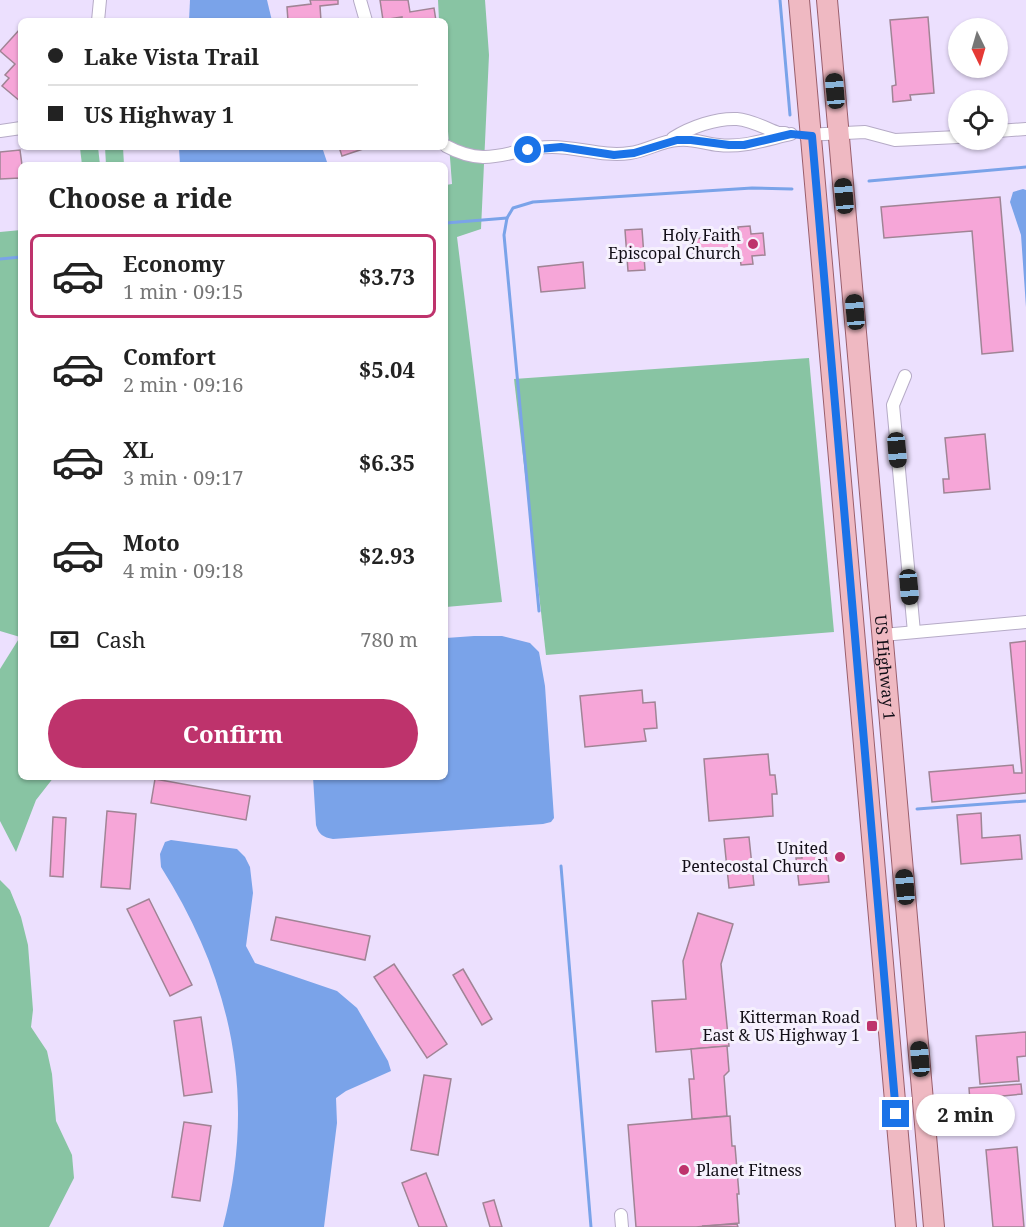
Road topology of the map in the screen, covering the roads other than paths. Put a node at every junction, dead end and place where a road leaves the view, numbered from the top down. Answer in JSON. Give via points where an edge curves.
{"nodes":[{"id":1,"x":100,"y":0,"type":"edge"},
{"id":2,"x":360,"y":0,"type":"edge"},
{"id":3,"x":799,"y":0,"type":"edge"},
{"id":4,"x":827,"y":0,"type":"edge"},
{"id":5,"x":98,"y":18,"type":"edge"},
{"id":6,"x":365,"y":18,"type":"edge"},
{"id":7,"x":18,"y":128,"type":"edge"},
{"id":8,"x":1026,"y":129,"type":"edge"},
{"id":9,"x":0,"y":131,"type":"edge"},
{"id":10,"x":1008,"y":131,"type":"edge"},
{"id":11,"x":791,"y":134,"type":"junction"},
{"id":12,"x":839,"y":134,"type":"junction"},
{"id":13,"x":812,"y":136,"type":"junction"},
{"id":14,"x":948,"y":137,"type":"edge"},
{"id":15,"x":667,"y":142,"type":"junction"},
{"id":16,"x":448,"y":148,"type":"edge"},
{"id":17,"x":905,"y":376,"type":"dead end"},
{"id":18,"x":851,"y":591,"type":"junction"},
{"id":19,"x":1026,"y":622,"type":"edge"},
{"id":20,"x":914,"y":632,"type":"junction"},
{"id":21,"x":883,"y":635,"type":"junction"},
{"id":22,"x":879,"y":910,"type":"junction"},
{"id":23,"x":911,"y":956,"type":"junction"},
{"id":24,"x":906,"y":1227,"type":"edge"},
{"id":25,"x":934,"y":1227,"type":"edge"}],
"edges":[{"from":1,"to":5,"type":"street"},
{"from":2,"to":6,"type":"street"},
{"from":3,"to":13,"type":"main road","name":"US Highway 1"},
{"from":4,"to":12,"type":"main road","name":"US Highway 1"},
{"from":7,"to":9,"type":"street"},
{"from":8,"to":10,"type":"street"},
{"from":11,"to":13,"type":"street"},
{"from":11,"to":15,"type":"street","via":[[744,145]]},
{"from":11,"to":15,"type":"street","via":[[739,119],[725,119],[681,133]]},
{"from":12,"to":13,"type":"street"},
{"from":12,"to":14,"type":"street","via":[[865,132],[895,140]]},
{"from":12,"to":21,"type":"main road","name":"US Highway 1"},
{"from":13,"to":18,"type":"main road","name":"US Highway 1"},
{"from":15,"to":16,"type":"street","via":[[623,154],[549,147],[489,158]]},
{"from":17,"to":20,"type":"street","via":[[893,405]]},
{"from":18,"to":21,"type":"main road"},
{"from":18,"to":22,"type":"main road","name":"US Highway 1"},
{"from":19,"to":20,"type":"street"},
{"from":20,"to":21,"type":"street"},
{"from":21,"to":23,"type":"main road","name":"US Highway 1"},
{"from":22,"to":23,"type":"main road"},
{"from":22,"to":24,"type":"main road","name":"US Highway 1"},
{"from":23,"to":25,"type":"main road","name":"US Highway 1"}]}
